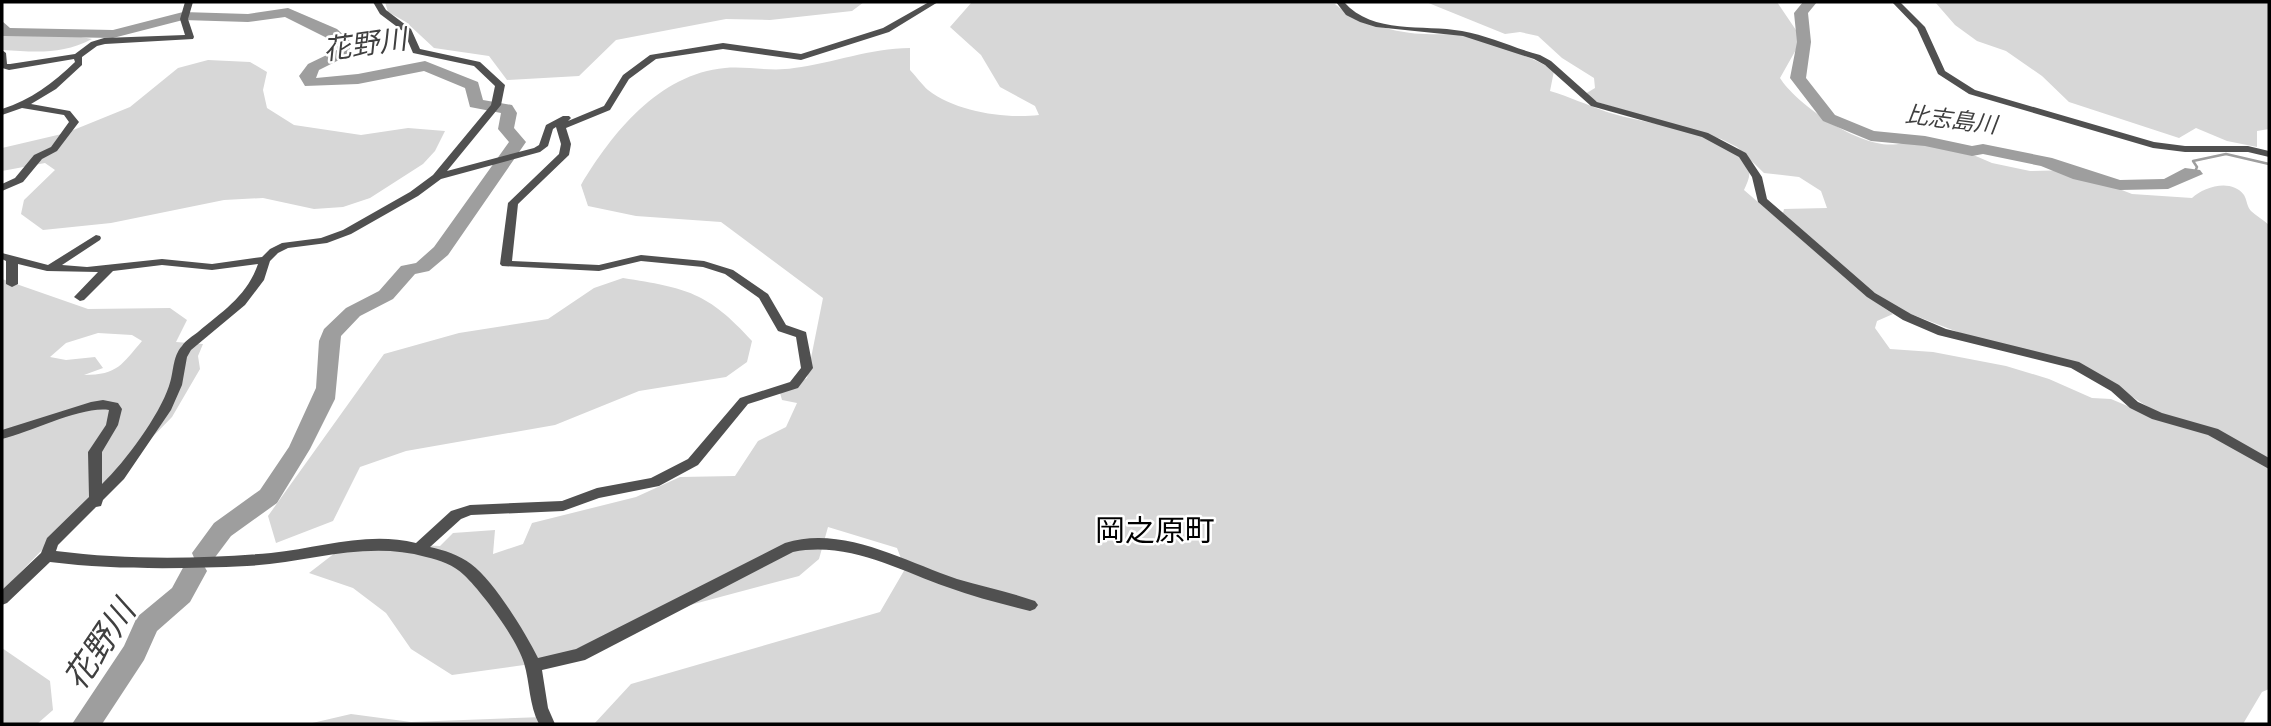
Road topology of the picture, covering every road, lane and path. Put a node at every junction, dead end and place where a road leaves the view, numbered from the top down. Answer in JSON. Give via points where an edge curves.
{"nodes":[{"id":1,"x":189,"y":2,"type":"edge"},
{"id":2,"x":377,"y":2,"type":"edge"},
{"id":3,"x":934,"y":2,"type":"edge"},
{"id":4,"x":1340,"y":2,"type":"edge"},
{"id":5,"x":1896,"y":2,"type":"edge"},
{"id":6,"x":2,"y":53,"type":"edge"},
{"id":7,"x":78,"y":56,"type":"junction"},
{"id":8,"x":609,"y":102,"type":"junction"},
{"id":9,"x":25,"y":106,"type":"junction"},
{"id":10,"x":493,"y":109,"type":"joint"},
{"id":11,"x":2,"y":112,"type":"edge"},
{"id":12,"x":2269,"y":154,"type":"edge"},
{"id":13,"x":437,"y":177,"type":"junction"},
{"id":14,"x":2,"y":188,"type":"edge"},
{"id":15,"x":96,"y":238,"type":"dead end"},
{"id":16,"x":7,"y":258,"type":"edge"},
{"id":17,"x":265,"y":260,"type":"junction"},
{"id":18,"x":111,"y":267,"type":"junction"},
{"id":19,"x":50,"y":268,"type":"junction"},
{"id":20,"x":12,"y":284,"type":"dead end"},
{"id":21,"x":80,"y":297,"type":"dead end"},
{"id":22,"x":2,"y":434,"type":"edge"},
{"id":23,"x":2269,"y":464,"type":"edge"},
{"id":24,"x":96,"y":502,"type":"junction"},
{"id":25,"x":419,"y":548,"type":"junction"},
{"id":26,"x":47,"y":556,"type":"junction"},
{"id":27,"x":2,"y":599,"type":"edge"},
{"id":28,"x":1030,"y":606,"type":"dead end"},
{"id":29,"x":532,"y":666,"type":"junction"},
{"id":30,"x":547,"y":724,"type":"edge"}],
"edges":[{"from":1,"to":7,"type":"street","via":[[185,17],[190,37],[104,41]]},
{"from":2,"to":10,"type":"street","via":[[408,31],[416,51],[484,67],[500,85]]},
{"from":3,"to":8,"type":"street","via":[[886,30],[801,57],[723,46],[653,57],[626,77]]},
{"from":4,"to":23,"type":"street","via":[[1371,22],[1419,33],[1459,33],[1537,57],[1594,104],[1724,143],[1752,166],[1762,200],[1871,295],[1907,317],[1978,342],[2075,365],[2134,405],[2213,432]]},
{"from":5,"to":12,"type":"street","via":[[1921,27],[1941,72],[1972,92],[2153,145]]},
{"from":6,"to":7,"type":"street","via":[[3,65],[9,67]]},
{"from":7,"to":9,"type":"street","via":[[79,63],[55,87]]},
{"from":8,"to":13,"type":"street","via":[[557,122],[545,132],[543,146]]},
{"from":8,"to":25,"type":"street","via":[[607,108],[561,127],[564,155],[513,204],[506,264],[599,268],[654,258],[729,272],[764,296],[782,328],[802,335],[807,368],[794,384],[744,401],[693,462],[654,482],[597,493],[563,506],[470,510],[456,515]]},
{"from":9,"to":11,"type":"street"},
{"from":9,"to":14,"type":"street","via":[[67,113],[74,122],[54,149],[38,157],[19,180]]},
{"from":10,"to":13,"type":"street"},
{"from":13,"to":17,"type":"street","via":[[346,232],[323,241],[286,246]]},
{"from":15,"to":19,"type":"street"},
{"from":16,"to":19,"type":"street"},
{"from":16,"to":20,"type":"street"},
{"from":17,"to":18,"type":"street","via":[[212,267],[162,262]]},
{"from":17,"to":24,"type":"street","via":[[258,280],[240,302],[181,355],[176,385],[165,410],[120,476]]},
{"from":18,"to":19,"type":"street"},
{"from":18,"to":21,"type":"street"},
{"from":22,"to":24,"type":"street","via":[[91,405],[113,406],[114,419],[95,452]]},
{"from":24,"to":26,"type":"street","via":[[52,542]]},
{"from":25,"to":26,"type":"street","via":[[372,542],[269,558],[171,562],[109,563]]},
{"from":25,"to":29,"type":"street","via":[[471,572]]},
{"from":26,"to":27,"type":"street"},
{"from":28,"to":29,"type":"street","via":[[871,555],[806,541],[579,655]]},
{"from":29,"to":30,"type":"street","via":[[535,696]]}]}
